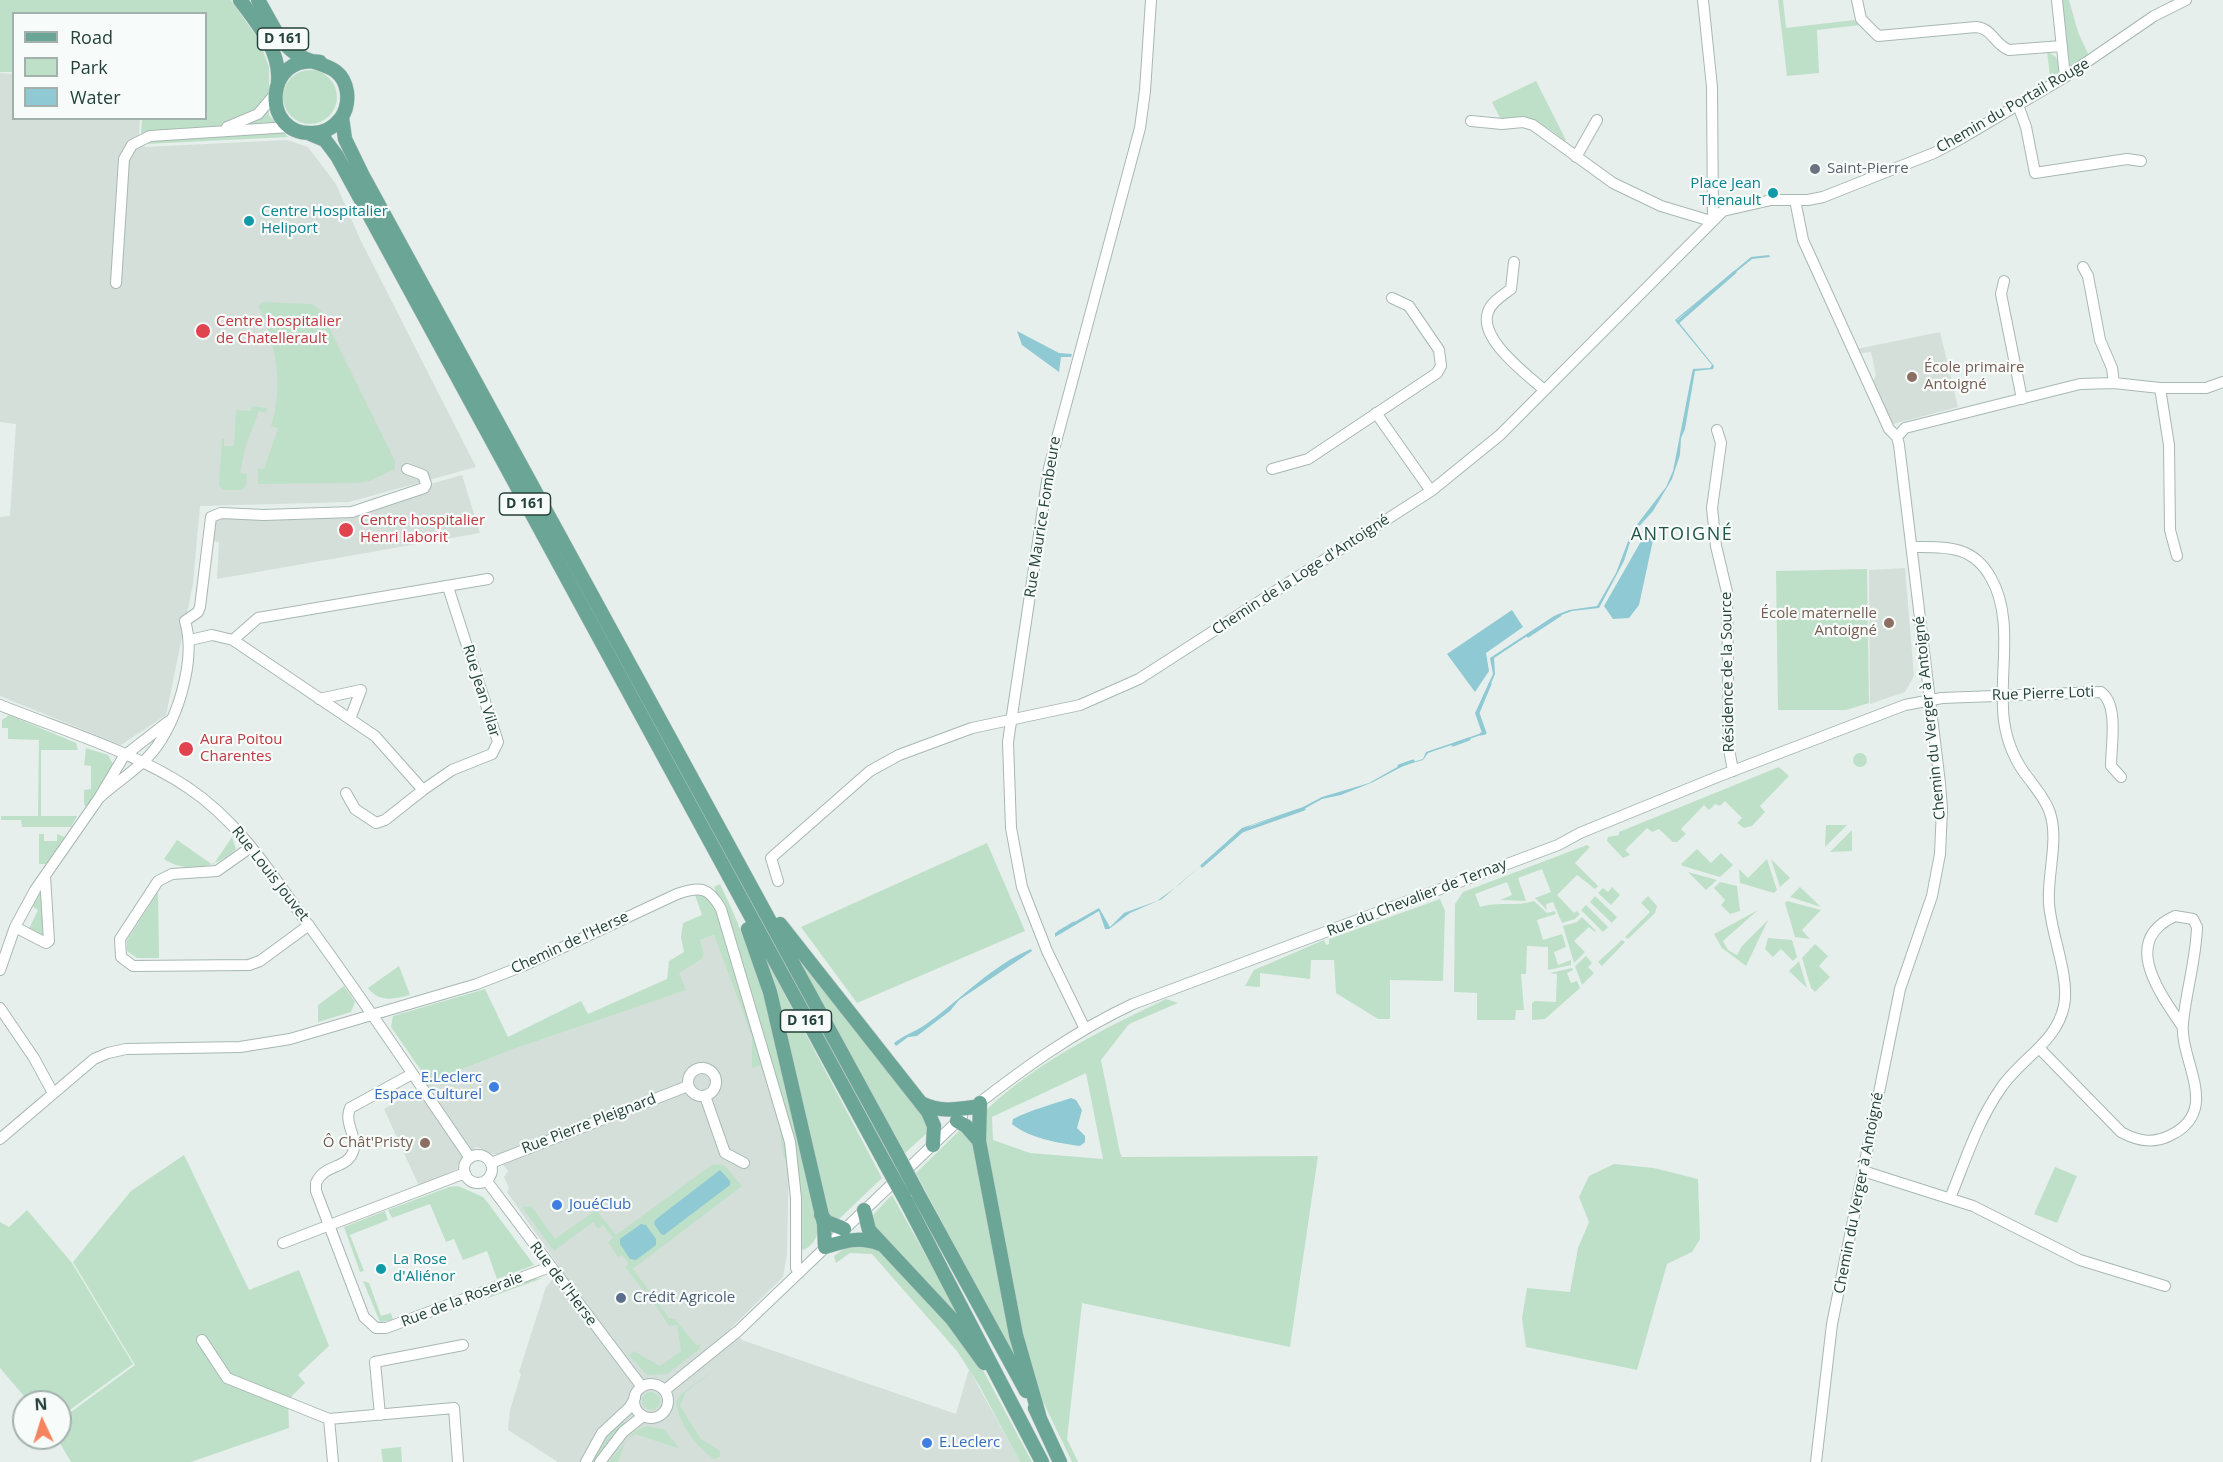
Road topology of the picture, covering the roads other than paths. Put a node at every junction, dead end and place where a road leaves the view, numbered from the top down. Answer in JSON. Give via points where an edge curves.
{"nodes":[{"id":1,"x":240,"y":0,"type":"edge"},
{"id":2,"x":258,"y":0,"type":"edge"},
{"id":3,"x":1151,"y":0,"type":"edge"},
{"id":4,"x":1703,"y":0,"type":"edge"},
{"id":5,"x":1857,"y":0,"type":"edge"},
{"id":6,"x":2057,"y":0,"type":"edge"},
{"id":7,"x":2186,"y":0,"type":"edge"},
{"id":8,"x":2062,"y":46,"type":"junction"},
{"id":9,"x":320,"y":62,"type":"junction"},
{"id":10,"x":2065,"y":77,"type":"junction"},
{"id":11,"x":276,"y":88,"type":"junction"},
{"id":12,"x":2018,"y":105,"type":"junction"},
{"id":13,"x":342,"y":117,"type":"junction"},
{"id":14,"x":1597,"y":120,"type":"dead end"},
{"id":15,"x":1471,"y":121,"type":"dead end"},
{"id":16,"x":290,"y":127,"type":"junction"},
{"id":17,"x":191,"y":132,"type":"junction"},
{"id":18,"x":308,"y":133,"type":"junction"},
{"id":19,"x":1576,"y":158,"type":"junction"},
{"id":20,"x":2140,"y":161,"type":"dead end"},
{"id":21,"x":1794,"y":200,"type":"junction"},
{"id":22,"x":1712,"y":220,"type":"junction"},
{"id":23,"x":1514,"y":262,"type":"dead end"},
{"id":24,"x":2083,"y":267,"type":"dead end"},
{"id":25,"x":2004,"y":281,"type":"dead end"},
{"id":26,"x":116,"y":284,"type":"dead end"},
{"id":27,"x":1392,"y":298,"type":"dead end"},
{"id":28,"x":2223,"y":382,"type":"edge"},
{"id":29,"x":2114,"y":383,"type":"junction"},
{"id":30,"x":2160,"y":388,"type":"junction"},
{"id":31,"x":1544,"y":390,"type":"junction"},
{"id":32,"x":2022,"y":399,"type":"junction"},
{"id":33,"x":1376,"y":413,"type":"junction"},
{"id":34,"x":1717,"y":430,"type":"dead end"},
{"id":35,"x":1897,"y":437,"type":"junction"},
{"id":36,"x":407,"y":469,"type":"dead end"},
{"id":37,"x":1272,"y":469,"type":"dead end"},
{"id":38,"x":1431,"y":491,"type":"junction"},
{"id":39,"x":1913,"y":547,"type":"junction"},
{"id":40,"x":2176,"y":556,"type":"dead end"},
{"id":41,"x":488,"y":579,"type":"dead end"},
{"id":42,"x":448,"y":587,"type":"junction"},
{"id":43,"x":190,"y":640,"type":"junction"},
{"id":44,"x":233,"y":640,"type":"junction"},
{"id":45,"x":2003,"y":694,"type":"junction"},
{"id":46,"x":319,"y":699,"type":"junction"},
{"id":47,"x":1928,"y":700,"type":"junction"},
{"id":48,"x":0,"y":705,"type":"edge"},
{"id":49,"x":171,"y":719,"type":"junction"},
{"id":50,"x":350,"y":719,"type":"junction"},
{"id":51,"x":1011,"y":719,"type":"junction"},
{"id":52,"x":124,"y":756,"type":"junction"},
{"id":53,"x":141,"y":763,"type":"junction"},
{"id":54,"x":1733,"y":771,"type":"junction"},
{"id":55,"x":2121,"y":777,"type":"dead end"},
{"id":56,"x":423,"y":790,"type":"junction"},
{"id":57,"x":346,"y":793,"type":"dead end"},
{"id":58,"x":99,"y":798,"type":"junction"},
{"id":59,"x":251,"y":848,"type":"junction"},
{"id":60,"x":744,"y":874,"type":"junction"},
{"id":61,"x":45,"y":876,"type":"junction"},
{"id":62,"x":729,"y":877,"type":"junction"},
{"id":63,"x":778,"y":881,"type":"dead end"},
{"id":64,"x":309,"y":925,"type":"junction"},
{"id":65,"x":15,"y":927,"type":"junction"},
{"id":66,"x":0,"y":970,"type":"edge"},
{"id":67,"x":0,"y":1008,"type":"edge"},
{"id":68,"x":372,"y":1014,"type":"junction"},
{"id":69,"x":2182,"y":1026,"type":"junction"},
{"id":70,"x":1085,"y":1029,"type":"junction"},
{"id":71,"x":2039,"y":1048,"type":"junction"},
{"id":72,"x":412,"y":1074,"type":"junction"},
{"id":73,"x":688,"y":1086,"type":"junction"},
{"id":74,"x":53,"y":1093,"type":"junction"},
{"id":75,"x":705,"y":1096,"type":"junction"},
{"id":76,"x":921,"y":1103,"type":"junction"},
{"id":77,"x":977,"y":1105,"type":"junction"},
{"id":78,"x":957,"y":1121,"type":"junction"},
{"id":79,"x":0,"y":1140,"type":"edge"},
{"id":80,"x":978,"y":1141,"type":"junction"},
{"id":81,"x":933,"y":1145,"type":"junction"},
{"id":82,"x":470,"y":1158,"type":"junction"},
{"id":83,"x":490,"y":1163,"type":"junction"},
{"id":84,"x":744,"y":1163,"type":"dead end"},
{"id":85,"x":1863,"y":1171,"type":"junction"},
{"id":86,"x":465,"y":1173,"type":"junction"},
{"id":87,"x":486,"y":1180,"type":"junction"},
{"id":88,"x":1950,"y":1198,"type":"junction"},
{"id":89,"x":864,"y":1210,"type":"junction"},
{"id":90,"x":821,"y":1215,"type":"junction"},
{"id":91,"x":329,"y":1226,"type":"junction"},
{"id":92,"x":844,"y":1229,"type":"junction"},
{"id":93,"x":283,"y":1243,"type":"dead end"},
{"id":94,"x":880,"y":1244,"type":"junction"},
{"id":95,"x":825,"y":1247,"type":"junction"},
{"id":96,"x":550,"y":1267,"type":"junction"},
{"id":97,"x":799,"y":1273,"type":"junction"},
{"id":98,"x":2165,"y":1286,"type":"dead end"},
{"id":99,"x":202,"y":1340,"type":"dead end"},
{"id":100,"x":463,"y":1345,"type":"dead end"},
{"id":101,"x":642,"y":1387,"type":"junction"},
{"id":102,"x":1004,"y":1388,"type":"junction"},
{"id":103,"x":664,"y":1390,"type":"junction"},
{"id":104,"x":635,"y":1397,"type":"junction"},
{"id":105,"x":380,"y":1415,"type":"junction"},
{"id":106,"x":643,"y":1416,"type":"junction"},
{"id":107,"x":1039,"y":1416,"type":"junction"},
{"id":108,"x":329,"y":1419,"type":"junction"},
{"id":109,"x":331,"y":1461,"type":"edge"},
{"id":110,"x":458,"y":1462,"type":"edge"},
{"id":111,"x":586,"y":1462,"type":"edge"},
{"id":112,"x":600,"y":1462,"type":"edge"},
{"id":113,"x":1042,"y":1462,"type":"edge"},
{"id":114,"x":1060,"y":1462,"type":"edge"},
{"id":115,"x":1816,"y":1462,"type":"edge"}],
"edges":[{"from":1,"to":11,"type":"main road","number":"D 161","via":[[272,50],[278,67]]},
{"from":2,"to":9,"type":"main road","number":"D 161","via":[[291,51]]},
{"from":3,"to":51,"type":"street","name":"Rue Maurice Fombeure","via":[[1140,128],[1051,456]]},
{"from":4,"to":22,"type":"street","via":[[1712,87]]},
{"from":5,"to":8,"type":"street","via":[[1861,19],[1878,36],[1981,27],[2009,50]]},
{"from":6,"to":8,"type":"street"},
{"from":7,"to":10,"type":"street","name":"Chemin du Portail Rouge","via":[[2154,16]]},
{"from":8,"to":10,"type":"street"},
{"from":9,"to":11,"type":"main road","via":[[298,64],[287,70]]},
{"from":9,"to":13,"type":"main road","via":[[334,69],[344,82],[347,102]]},
{"from":10,"to":12,"type":"street","name":"Chemin du Portail Rouge"},
{"from":11,"to":16,"type":"main road","via":[[278,112]]},
{"from":11,"to":17,"type":"street","via":[[264,109],[249,119]]},
{"from":12,"to":20,"type":"street","via":[[2035,173],[2127,159]]},
{"from":12,"to":21,"type":"street","name":"Chemin du Portail Rouge","via":[[1934,153],[1823,197]]},
{"from":13,"to":18,"type":"main road","via":[[324,131]]},
{"from":13,"to":60,"type":"main road","number":"D 161","via":[[345,140],[362,174]]},
{"from":14,"to":19,"type":"street"},
{"from":15,"to":19,"type":"street","via":[[1524,122],[1543,131]]},
{"from":16,"to":17,"type":"street"},
{"from":16,"to":18,"type":"main road"},
{"from":17,"to":26,"type":"street","via":[[146,137],[126,154]]},
{"from":18,"to":62,"type":"main road","number":"D 161","via":[[325,140],[338,156]]},
{"from":19,"to":22,"type":"street","via":[[1638,196]]},
{"from":21,"to":22,"type":"street","name":"Chemin de la Loge d'Antoigné","via":[[1770,200],[1740,207]]},
{"from":21,"to":35,"type":"street","name":"Chemin du Verger à Antoigné","via":[[1803,240],[1889,429]]},
{"from":22,"to":31,"type":"street","name":"Chemin de la Loge d'Antoigné"},
{"from":23,"to":31,"type":"street","via":[[1511,289],[1494,302],[1486,320],[1512,364]]},
{"from":24,"to":29,"type":"street"},
{"from":25,"to":32,"type":"street","via":[[2001,294]]},
{"from":27,"to":33,"type":"street","via":[[1409,306],[1439,350],[1441,366]]},
{"from":28,"to":30,"type":"street","via":[[2206,388]]},
{"from":29,"to":30,"type":"street"},
{"from":29,"to":32,"type":"street","via":[[2080,384]]},
{"from":30,"to":40,"type":"street","via":[[2169,445],[2170,530]]},
{"from":31,"to":38,"type":"street","name":"Chemin de la Loge d'Antoigné","via":[[1500,435]]},
{"from":32,"to":35,"type":"street","via":[[1905,428]]},
{"from":33,"to":37,"type":"street","via":[[1308,459]]},
{"from":33,"to":38,"type":"street"},
{"from":34,"to":54,"type":"street","name":"Résidence de la Source","via":[[1721,443],[1712,508],[1727,592],[1729,749]]},
{"from":35,"to":39,"type":"street","name":"Chemin du Verger à Antoigné"},
{"from":36,"to":43,"type":"street","via":[[423,475],[424,488],[352,512],[217,514],[208,522],[200,607],[185,621]]},
{"from":38,"to":51,"type":"street","name":"Chemin de la Loge d'Antoigné","via":[[1139,679],[1080,705]]},
{"from":39,"to":45,"type":"street","via":[[1946,546],[1962,550],[1992,578],[2002,613]]},
{"from":39,"to":47,"type":"street","name":"Chemin du Verger à Antoigné"},
{"from":41,"to":42,"type":"street"},
{"from":42,"to":44,"type":"street","via":[[258,618]]},
{"from":42,"to":56,"type":"street","name":"Rue Jean Vilar","via":[[498,742],[492,754],[452,770]]},
{"from":43,"to":44,"type":"street","via":[[212,635]]},
{"from":43,"to":49,"type":"street","via":[[184,680]]},
{"from":44,"to":46,"type":"street"},
{"from":45,"to":47,"type":"street","name":"Rue Pierre Loti"},
{"from":45,"to":55,"type":"street","name":"Rue Pierre Loti","via":[[2101,692],[2111,711],[2111,766]]},
{"from":45,"to":71,"type":"street","via":[[2012,749],[2047,804],[2053,830],[2049,904],[2065,1003],[2058,1024]]},
{"from":46,"to":50,"type":"street"},
{"from":46,"to":50,"type":"street","via":[[361,690]]},
{"from":47,"to":54,"type":"street","name":"Rue du Chevalier de Ternay","via":[[1905,705]]},
{"from":47,"to":85,"type":"street","name":"Chemin du Verger à Antoigné","via":[[1942,809],[1940,854],[1932,896],[1900,989]]},
{"from":48,"to":52,"type":"street","name":"Rue Louis Jouvet"},
{"from":49,"to":52,"type":"street"},
{"from":49,"to":53,"type":"street"},
{"from":50,"to":56,"type":"street","via":[[380,741]]},
{"from":51,"to":63,"type":"street","name":"Chemin de la Loge d'Antoigné","via":[[961,732],[899,755],[870,771],[771,858]]},
{"from":51,"to":70,"type":"street","name":"Rue Maurice Fombeure","via":[[1008,800],[1022,887],[1047,951]]},
{"from":52,"to":53,"type":"street","name":"Rue Louis Jouvet"},
{"from":52,"to":58,"type":"street"},
{"from":53,"to":58,"type":"street"},
{"from":53,"to":59,"type":"street","name":"Rue Louis Jouvet","via":[[176,780],[212,805]]},
{"from":54,"to":70,"type":"street","name":"Rue du Chevalier de Ternay","via":[[1547,849],[1153,996]]},
{"from":56,"to":57,"type":"street","name":"Rue Jean Vilar","via":[[385,820],[375,823],[355,809]]},
{"from":58,"to":61,"type":"street"},
{"from":59,"to":64,"type":"street","name":"Rue Louis Jouvet"},
{"from":59,"to":64,"type":"street","via":[[217,871],[172,874],[158,881],[120,939],[121,957],[133,966],[249,965]]},
{"from":60,"to":76,"type":"main road","via":[[787,935]]},
{"from":60,"to":107,"type":"main road","number":"D 161","bridge":true},
{"from":61,"to":65,"type":"street"},
{"from":61,"to":65,"type":"street","via":[[49,941]]},
{"from":62,"to":90,"type":"main road","via":[[732,897],[751,934],[770,992]]},
{"from":62,"to":102,"type":"main road","number":"D 161","bridge":true},
{"from":64,"to":68,"type":"street","name":"Rue Louis Jouvet"},
{"from":65,"to":66,"type":"street"},
{"from":67,"to":74,"type":"street"},
{"from":68,"to":72,"type":"street"},
{"from":68,"to":74,"type":"street","name":"Chemin de l'Herse","via":[[264,1045],[126,1049],[108,1053],[94,1059]]},
{"from":68,"to":97,"type":"street","name":"Chemin de l'Herse","via":[[477,984],[523,966],[677,894],[702,889],[713,895],[736,955],[790,1142]]},
{"from":69,"to":69,"type":"street","via":[[2197,927],[2193,920],[2175,916],[2156,928],[2150,937],[2148,963],[2166,1003]]},
{"from":69,"to":71,"type":"street","via":[[2197,1094],[2195,1106],[2182,1128],[2147,1142],[2121,1132]]},
{"from":70,"to":77,"type":"street","name":"Rue du Chevalier de Ternay"},
{"from":71,"to":88,"type":"street","via":[[1992,1101]]},
{"from":72,"to":82,"type":"street"},
{"from":72,"to":91,"type":"street","name":"Rue de la Roseraie","via":[[350,1108],[348,1125],[355,1147],[351,1156],[327,1169],[316,1183]]},
{"from":73,"to":75,"type":"street","via":[[693,1093]]},
{"from":73,"to":75,"type":"street","via":[[692,1071],[700,1067],[710,1069],[716,1076],[716,1086]]},
{"from":73,"to":83,"type":"street","name":"Rue Pierre Pleignard"},
{"from":74,"to":79,"type":"street","name":"Chemin de l'Herse"},
{"from":75,"to":84,"type":"street","via":[[725,1153]]},
{"from":76,"to":77,"type":"main road","via":[[948,1111]]},
{"from":76,"to":81,"type":"main road","via":[[934,1126]]},
{"from":77,"to":78,"type":"street","name":"Rue du Chevalier de Ternay"},
{"from":77,"to":80,"type":"main road"},
{"from":78,"to":80,"type":"main road"},
{"from":78,"to":81,"type":"street","name":"Rue du Chevalier de Ternay"},
{"from":80,"to":107,"type":"main road","via":[[1016,1335]]},
{"from":81,"to":89,"type":"street","name":"Rue du Chevalier de Ternay"},
{"from":82,"to":83,"type":"street","via":[[482,1155]]},
{"from":82,"to":86,"type":"street"},
{"from":83,"to":87,"type":"street","via":[[491,1172]]},
{"from":85,"to":88,"type":"street"},
{"from":85,"to":115,"type":"street","name":"Chemin du Verger à Antoigné","via":[[1831,1333]]},
{"from":86,"to":87,"type":"street","via":[[474,1182]]},
{"from":86,"to":91,"type":"street"},
{"from":87,"to":96,"type":"street","name":"Rue de l'Herse"},
{"from":88,"to":98,"type":"street","via":[[2009,1222],[2080,1260]]},
{"from":89,"to":92,"type":"street","name":"Rue du Chevalier de Ternay"},
{"from":89,"to":94,"type":"main road","via":[[869,1230]]},
{"from":90,"to":92,"type":"main road"},
{"from":90,"to":95,"type":"main road"},
{"from":91,"to":93,"type":"street"},
{"from":91,"to":96,"type":"street","name":"Rue de la Roseraie","via":[[364,1317],[376,1328],[386,1328]]},
{"from":92,"to":95,"type":"street","name":"Rue du Chevalier de Ternay"},
{"from":94,"to":95,"type":"main road","via":[[865,1238]]},
{"from":94,"to":102,"type":"main road","via":[[952,1319]]},
{"from":95,"to":97,"type":"street","name":"Rue du Chevalier de Ternay"},
{"from":96,"to":101,"type":"street","name":"Rue de l'Herse"},
{"from":97,"to":103,"type":"street","name":"Rue du Chevalier de Ternay","via":[[738,1331]]},
{"from":99,"to":108,"type":"street","via":[[227,1378]]},
{"from":100,"to":105,"type":"street","via":[[375,1362]]},
{"from":101,"to":103,"type":"street","via":[[651,1384]]},
{"from":101,"to":104,"type":"street"},
{"from":102,"to":113,"type":"main road","number":"D 161"},
{"from":103,"to":106,"type":"street","via":[[668,1399],[663,1413],[654,1418]]},
{"from":104,"to":106,"type":"street","via":[[635,1406]]},
{"from":104,"to":111,"type":"street","via":[[629,1408],[602,1433]]},
{"from":105,"to":108,"type":"street"},
{"from":105,"to":110,"type":"street","via":[[454,1408]]},
{"from":106,"to":112,"type":"street","via":[[623,1432]]},
{"from":107,"to":114,"type":"main road","number":"D 161"},
{"from":108,"to":109,"type":"street"}]}
